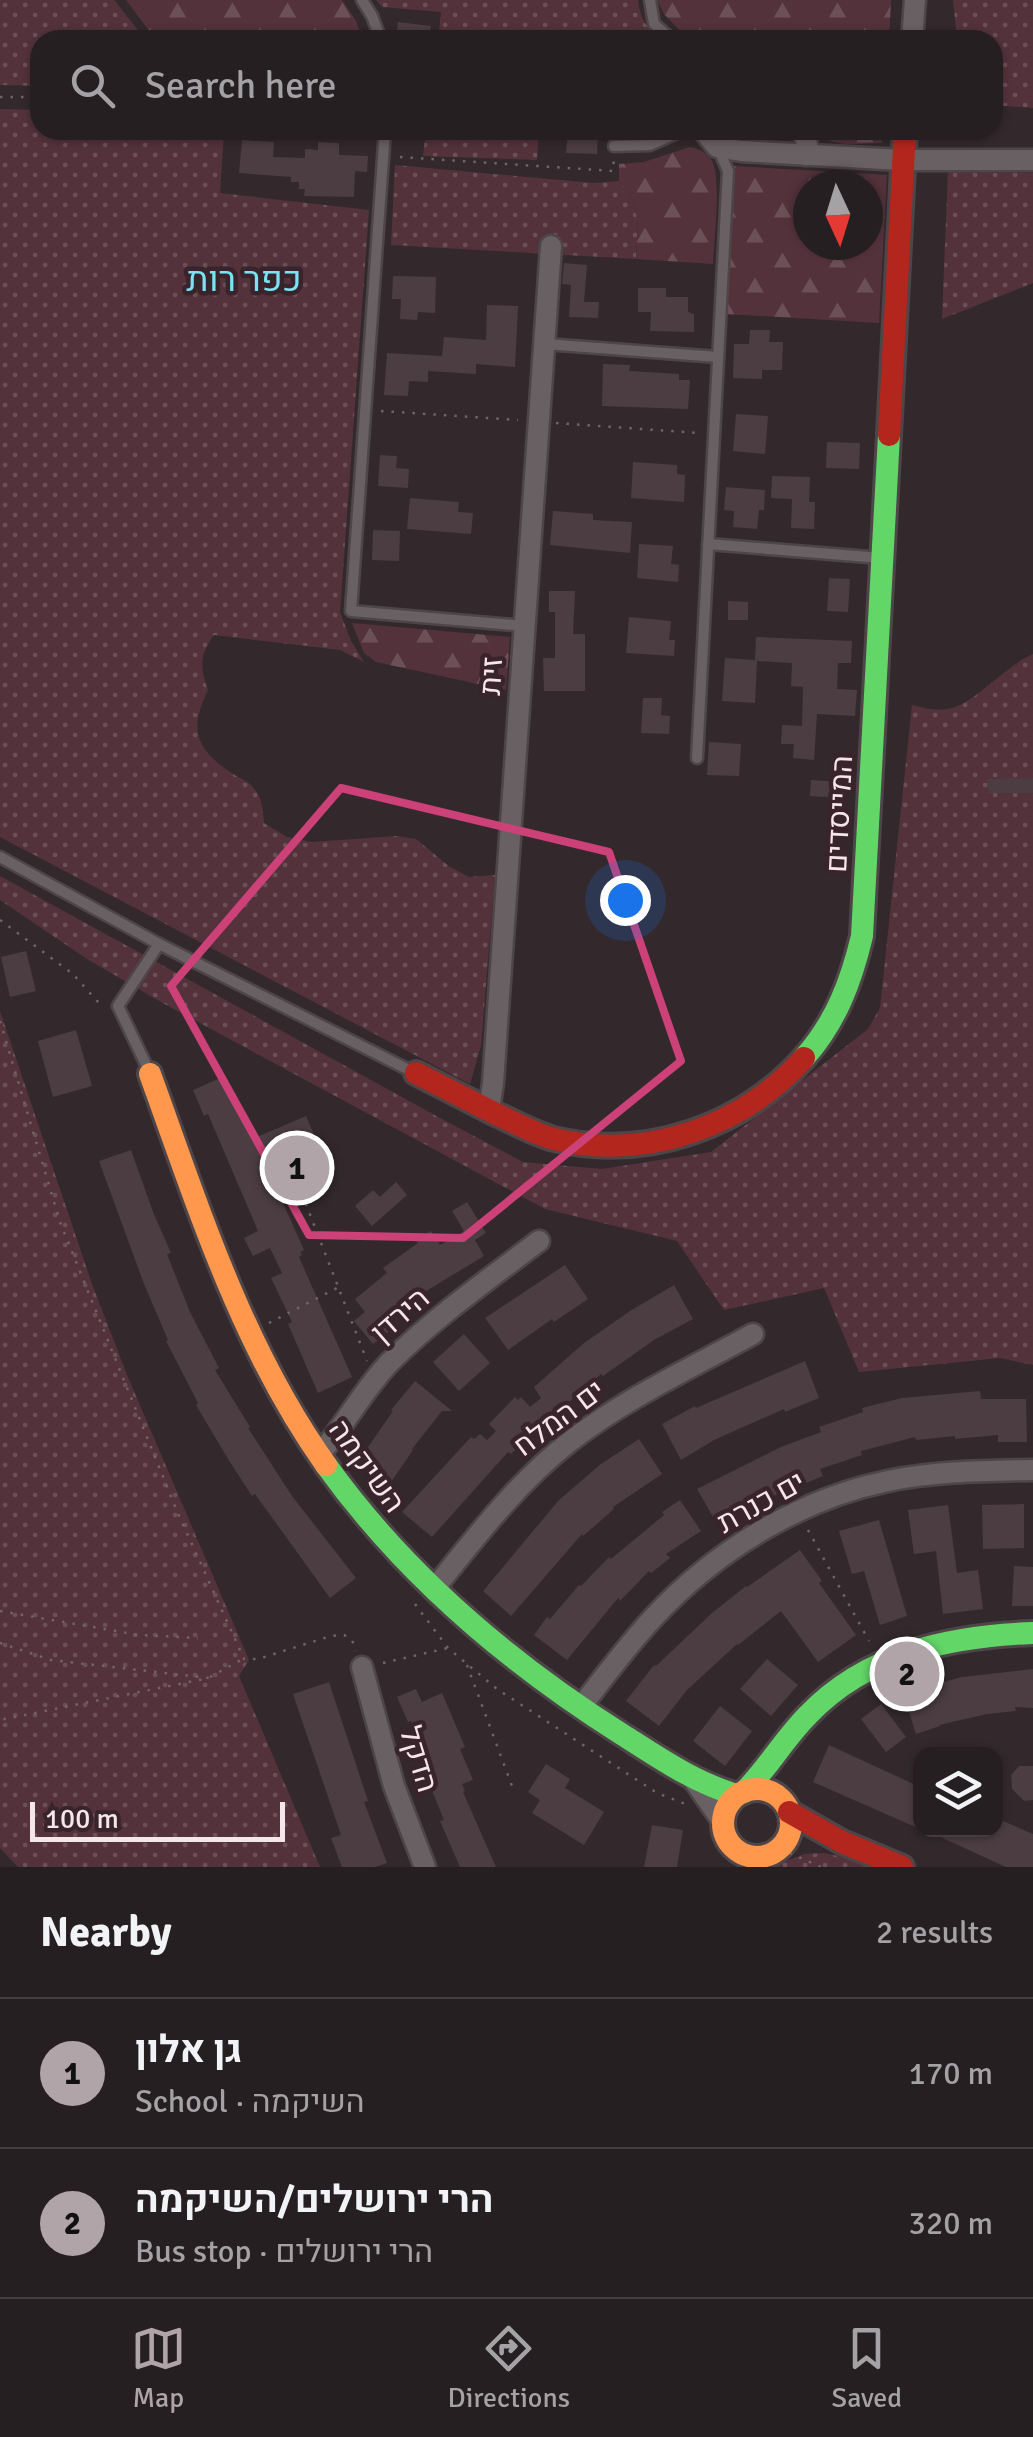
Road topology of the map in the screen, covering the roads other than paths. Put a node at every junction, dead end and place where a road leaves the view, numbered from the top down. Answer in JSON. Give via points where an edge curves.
{"nodes":[{"id":1,"x":362,"y":0,"type":"edge"},
{"id":2,"x":650,"y":0,"type":"edge"},
{"id":3,"x":916,"y":0,"type":"edge"},
{"id":4,"x":378,"y":30,"type":"edge"},
{"id":5,"x":662,"y":30,"type":"edge"},
{"id":6,"x":913,"y":30,"type":"edge"},
{"id":7,"x":385,"y":140,"type":"edge"},
{"id":8,"x":661,"y":140,"type":"edge"},
{"id":9,"x":712,"y":140,"type":"edge"},
{"id":10,"x":806,"y":140,"type":"edge"},
{"id":11,"x":904,"y":140,"type":"edge"},
{"id":12,"x":614,"y":146,"type":"road end"},
{"id":13,"x":718,"y":147,"type":"junction"},
{"id":14,"x":806,"y":154,"type":"junction"},
{"id":15,"x":903,"y":160,"type":"junction"},
{"id":16,"x":1033,"y":160,"type":"edge"},
{"id":17,"x":551,"y":246,"type":"dead end"},
{"id":18,"x":544,"y":344,"type":"junction"},
{"id":19,"x":718,"y":357,"type":"junction"},
{"id":20,"x":708,"y":544,"type":"junction"},
{"id":21,"x":882,"y":558,"type":"junction"},
{"id":22,"x":524,"y":626,"type":"junction"},
{"id":23,"x":697,"y":758,"type":"dead end"},
{"id":24,"x":0,"y":857,"type":"edge"},
{"id":25,"x":159,"y":944,"type":"junction"},
{"id":26,"x":150,"y":1074,"type":"joint"},
{"id":27,"x":416,"y":1074,"type":"joint"},
{"id":28,"x":489,"y":1110,"type":"junction"},
{"id":29,"x":539,"y":1241,"type":"dead end"},
{"id":30,"x":753,"y":1334,"type":"dead end"},
{"id":31,"x":320,"y":1454,"type":"junction"},
{"id":32,"x":1033,"y":1470,"type":"edge"},
{"id":33,"x":434,"y":1590,"type":"junction"},
{"id":34,"x":1033,"y":1632,"type":"edge"},
{"id":35,"x":362,"y":1667,"type":"road end"},
{"id":36,"x":580,"y":1708,"type":"junction"},
{"id":37,"x":785,"y":1739,"type":"junction"},
{"id":38,"x":687,"y":1774,"type":"junction"},
{"id":39,"x":741,"y":1793,"type":"junction"},
{"id":40,"x":784,"y":1805,"type":"junction"},
{"id":41,"x":724,"y":1830,"type":"junction"},
{"id":42,"x":842,"y":1842,"type":"junction"},
{"id":43,"x":760,"y":1858,"type":"edge"},
{"id":44,"x":425,"y":1867,"type":"edge"},
{"id":45,"x":725,"y":1867,"type":"edge"},
{"id":46,"x":902,"y":1867,"type":"edge"}],
"edges":[{"from":1,"to":4,"type":"lane"},
{"from":2,"to":5,"type":"lane"},
{"from":3,"to":6,"type":"street"},
{"from":7,"to":22,"type":"lane","via":[[351,611]]},
{"from":8,"to":12,"type":"lane"},
{"from":9,"to":13,"type":"street"},
{"from":10,"to":14,"type":"street"},
{"from":11,"to":15,"type":"street","name":"המייסדים"},
{"from":13,"to":14,"type":"street"},
{"from":13,"to":19,"type":"lane","via":[[728,171]]},
{"from":14,"to":15,"type":"street"},
{"from":15,"to":16,"type":"street"},
{"from":15,"to":21,"type":"street","name":"המייסדים"},
{"from":17,"to":18,"type":"street","name":"זית"},
{"from":18,"to":19,"type":"lane"},
{"from":18,"to":22,"type":"street","name":"זית"},
{"from":19,"to":20,"type":"lane"},
{"from":20,"to":21,"type":"lane"},
{"from":20,"to":23,"type":"lane"},
{"from":21,"to":28,"type":"street","name":"המייסדים","via":[[862,936],[852,978],[819,1041],[742,1111],[681,1138],[641,1146],[575,1143]]},
{"from":22,"to":28,"type":"street","name":"זית"},
{"from":24,"to":25,"type":"lane"},
{"from":25,"to":26,"type":"lane","via":[[118,1006]]},
{"from":25,"to":27,"type":"lane"},
{"from":26,"to":31,"type":"street","name":"השיקמה","via":[[250,1333]]},
{"from":27,"to":28,"type":"street","name":"המייסדים"},
{"from":29,"to":31,"type":"street","name":"הירדן","via":[[374,1380]]},
{"from":30,"to":33,"type":"street","name":"ים המלח","via":[[567,1443],[515,1492]]},
{"from":31,"to":33,"type":"street","name":"השיקמה","via":[[384,1540]]},
{"from":32,"to":36,"type":"street","name":"ים כנרת","via":[[887,1481],[798,1511],[680,1591]]},
{"from":33,"to":36,"type":"street","name":"השיקמה"},
{"from":34,"to":37,"type":"street","via":[[944,1640],[881,1662],[825,1700]]},
{"from":35,"to":44,"type":"street","name":"הדקל","via":[[394,1786]]},
{"from":36,"to":38,"type":"street","name":"השיקמה"},
{"from":37,"to":39,"type":"street"},
{"from":37,"to":40,"type":"street","via":[[777,1773]]},
{"from":38,"to":39,"type":"street","name":"השיקמה"},
{"from":38,"to":41,"type":"street","name":"השיקמה"},
{"from":39,"to":40,"type":"street","via":[[769,1791]]},
{"from":39,"to":41,"type":"street","via":[[726,1808]]},
{"from":40,"to":42,"type":"street"},
{"from":40,"to":43,"type":"street","via":[[791,1827],[787,1840]]},
{"from":41,"to":43,"type":"street","via":[[736,1850]]},
{"from":41,"to":45,"type":"street"},
{"from":42,"to":43,"type":"street","via":[[808,1839]]},
{"from":42,"to":46,"type":"street"}]}
